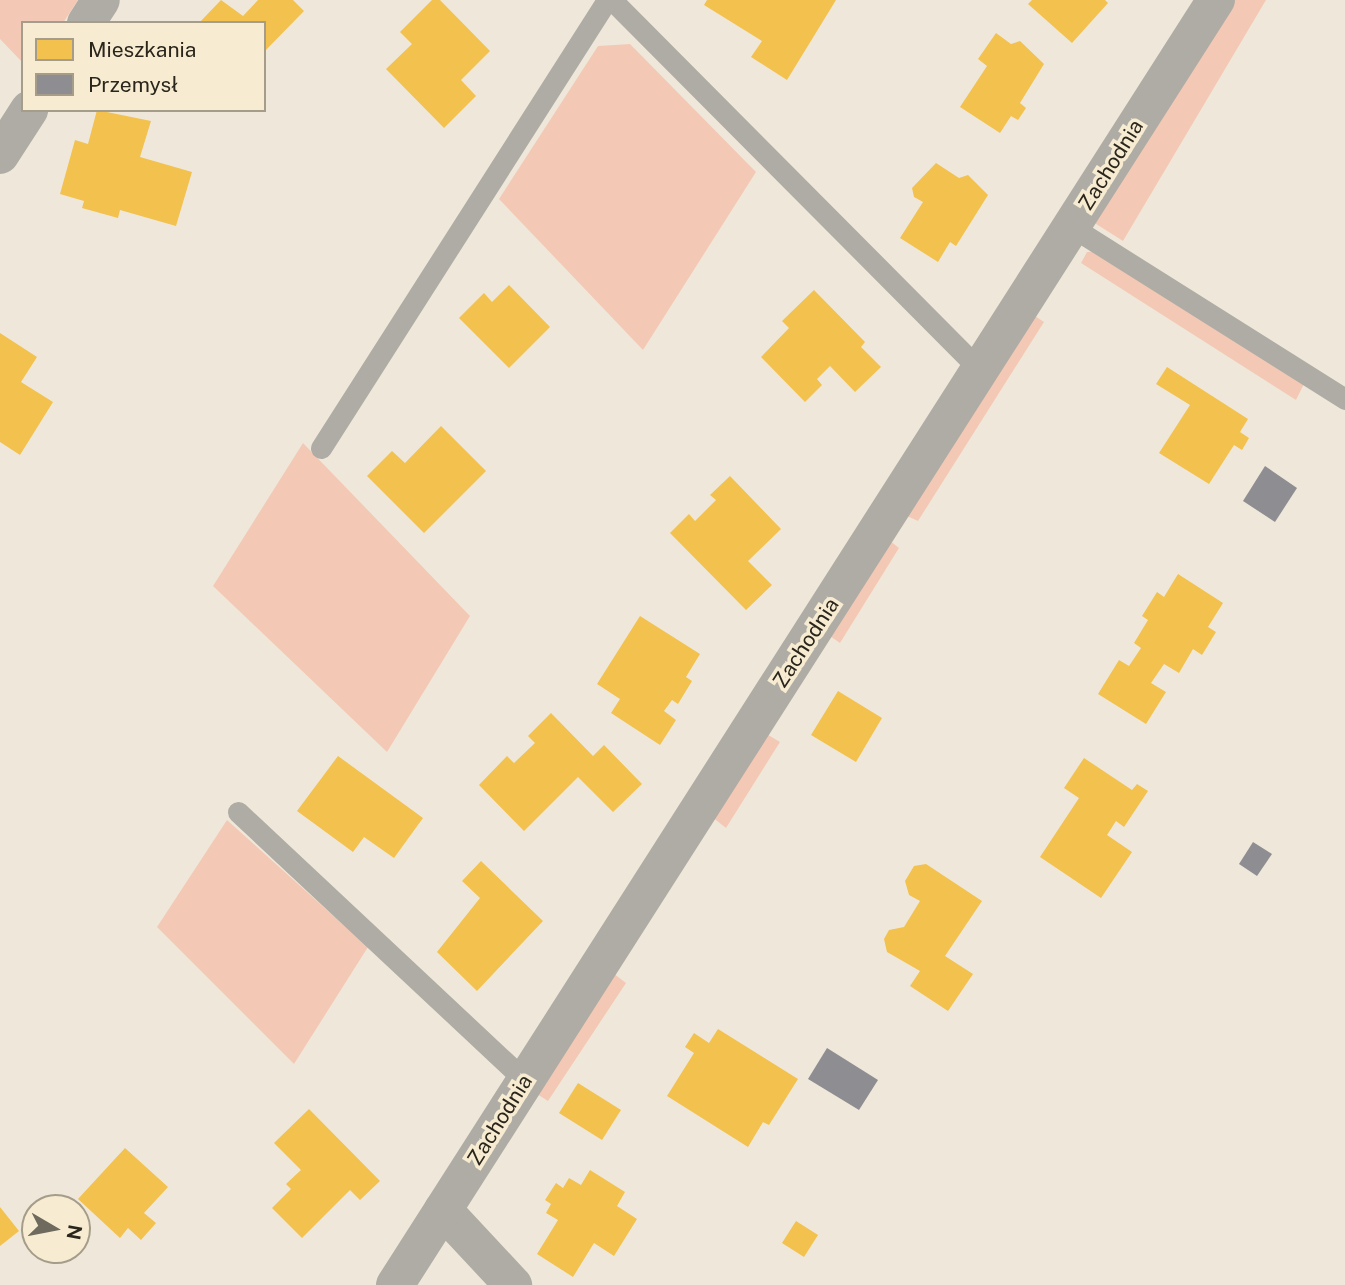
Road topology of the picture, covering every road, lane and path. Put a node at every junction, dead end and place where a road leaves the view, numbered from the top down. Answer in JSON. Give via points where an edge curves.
{"nodes":[{"id":1,"x":101,"y":0,"type":"edge"},
{"id":2,"x":609,"y":0,"type":"edge"},
{"id":3,"x":1216,"y":0,"type":"edge"},
{"id":4,"x":87,"y":21,"type":"edge"},
{"id":5,"x":28,"y":112,"type":"edge"},
{"id":6,"x":0,"y":155,"type":"edge"},
{"id":7,"x":1072,"y":227,"type":"junction"},
{"id":8,"x":981,"y":371,"type":"junction"},
{"id":9,"x":1345,"y":399,"type":"edge"},
{"id":10,"x":321,"y":448,"type":"dead end"},
{"id":11,"x":238,"y":812,"type":"dead end"},
{"id":12,"x":525,"y":1081,"type":"junction"},
{"id":13,"x":443,"y":1210,"type":"junction"},
{"id":14,"x":395,"y":1285,"type":"edge"},
{"id":15,"x":513,"y":1285,"type":"edge"}],
"edges":[{"from":1,"to":4,"type":"street"},
{"from":2,"to":8,"type":"lane"},
{"from":2,"to":10,"type":"lane"},
{"from":3,"to":7,"type":"street","name":"Zachodnia"},
{"from":5,"to":6,"type":"street"},
{"from":7,"to":8,"type":"street","name":"Zachodnia"},
{"from":7,"to":9,"type":"lane"},
{"from":8,"to":12,"type":"street","name":"Zachodnia"},
{"from":11,"to":12,"type":"lane"},
{"from":12,"to":13,"type":"street","name":"Zachodnia"},
{"from":13,"to":14,"type":"street","name":"Zachodnia"},
{"from":13,"to":15,"type":"street"}]}
